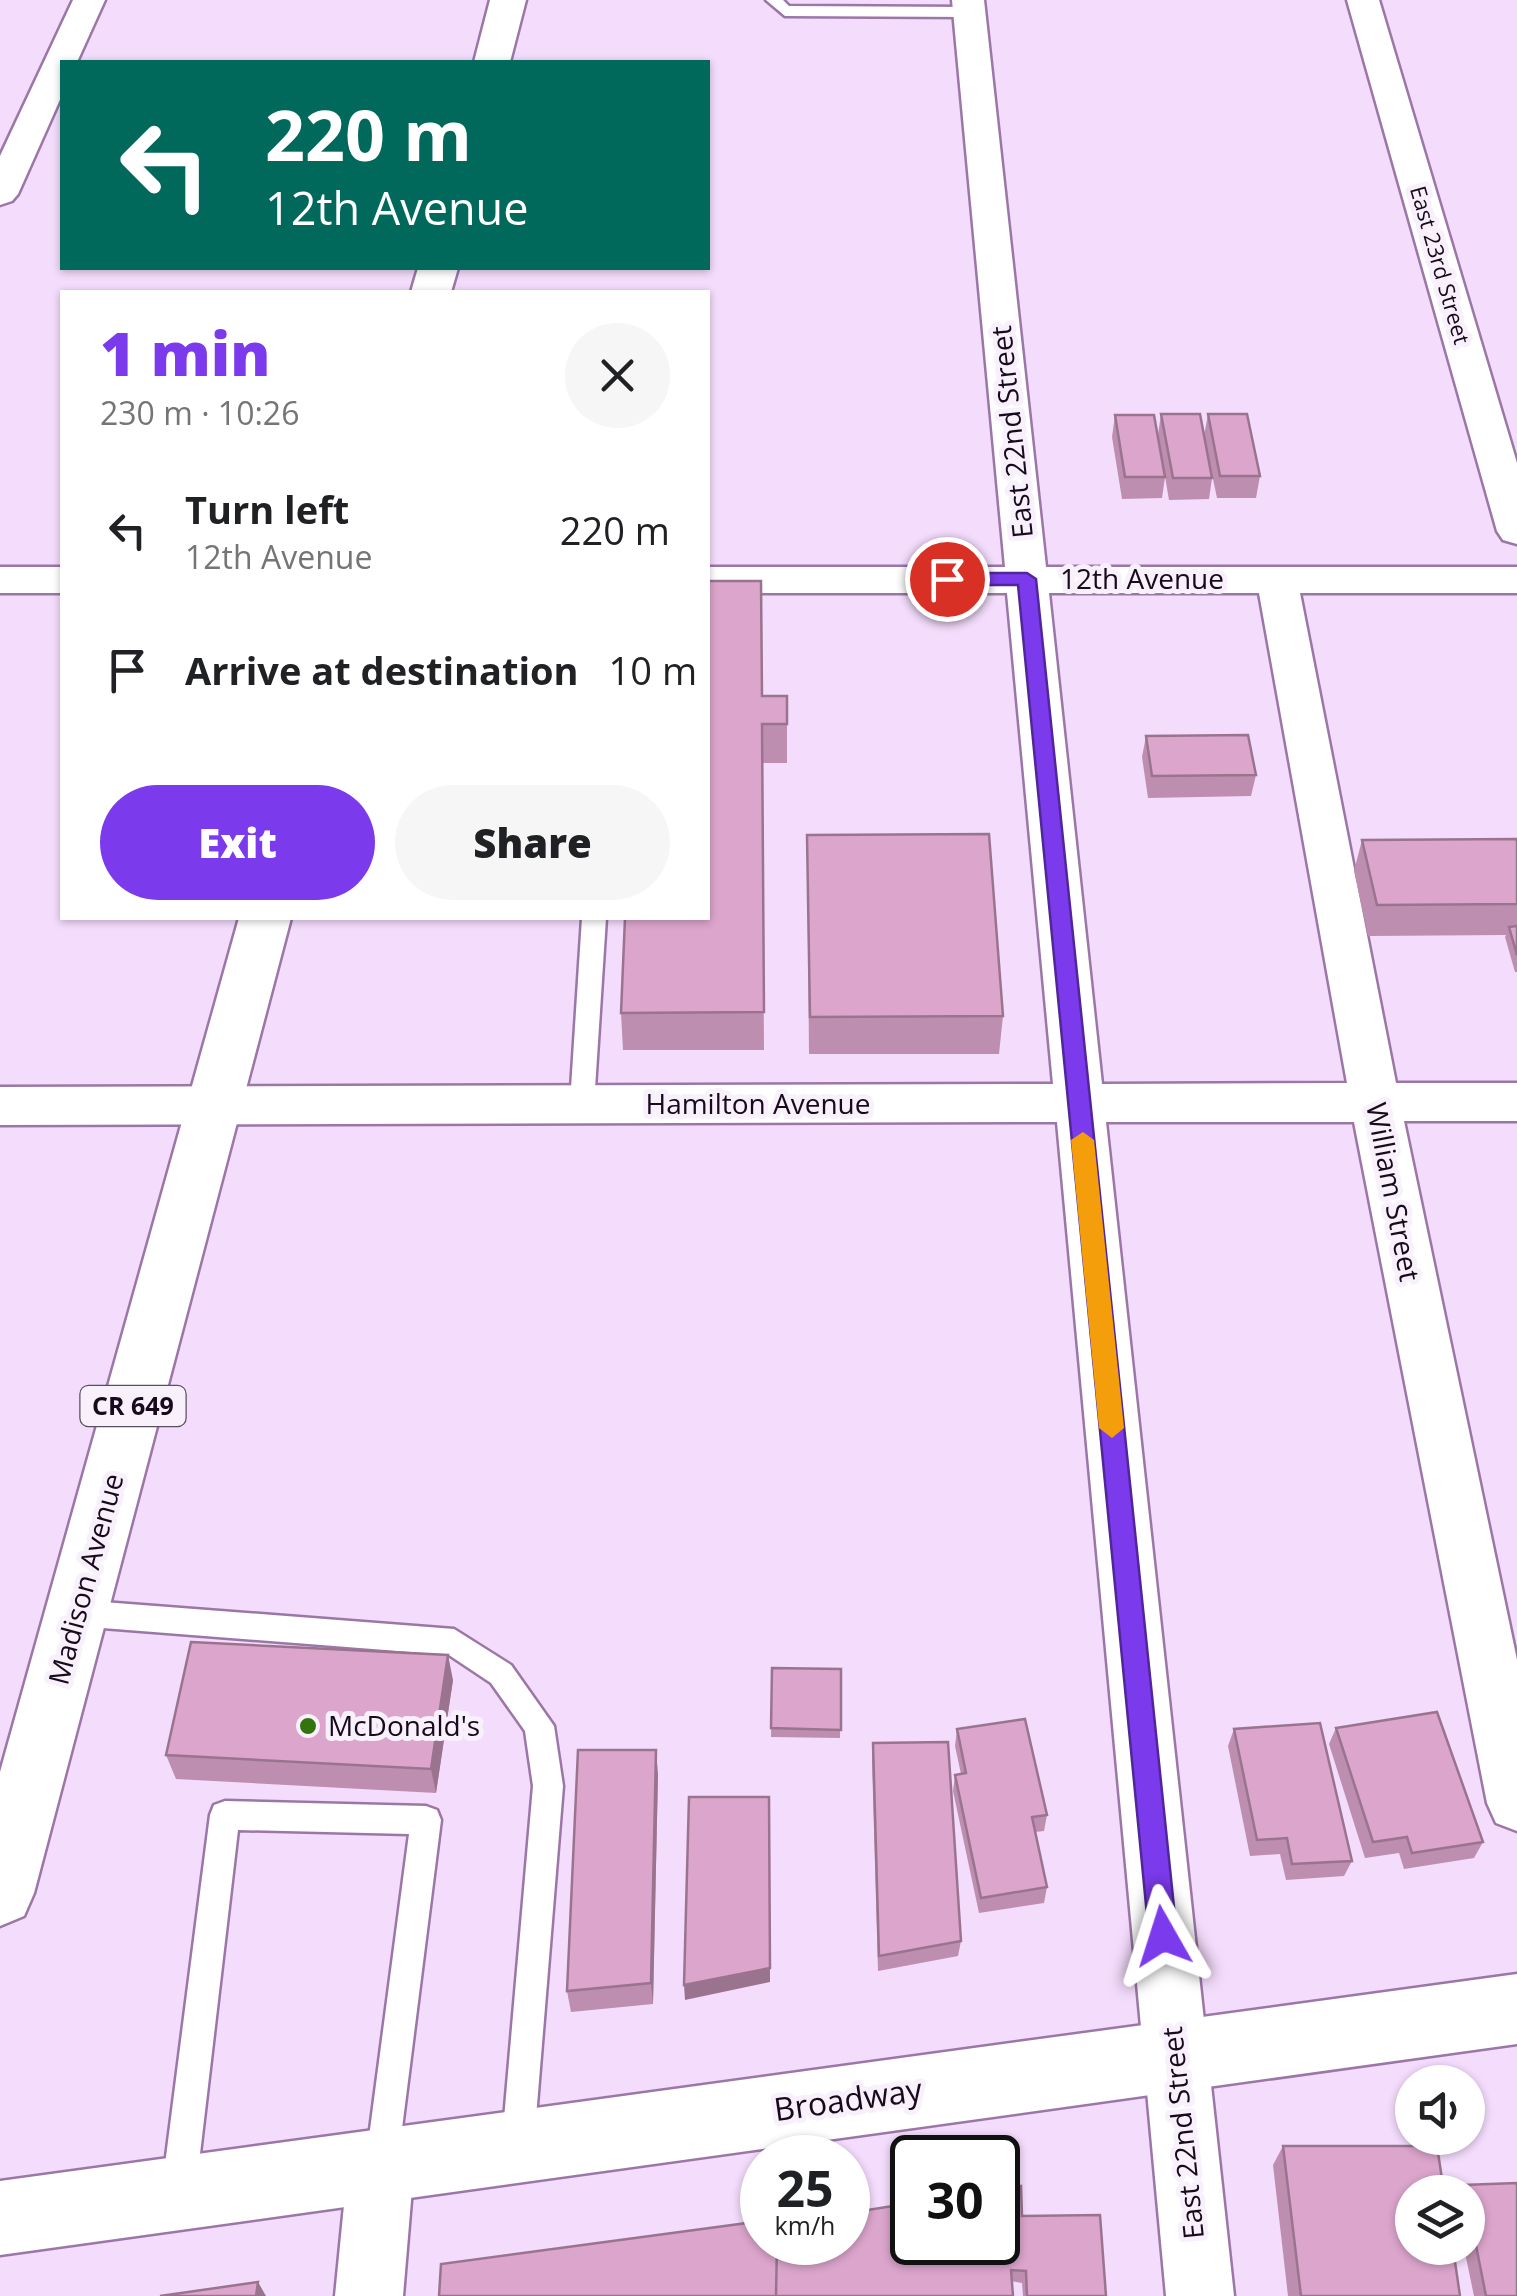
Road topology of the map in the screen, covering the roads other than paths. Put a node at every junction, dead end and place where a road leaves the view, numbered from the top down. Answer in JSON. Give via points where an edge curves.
{"nodes":[{"id":1,"x":89,"y":0,"type":"edge"},
{"id":2,"x":508,"y":0,"type":"edge"},
{"id":3,"x":774,"y":0,"type":"edge"},
{"id":4,"x":1363,"y":0,"type":"edge"},
{"id":5,"x":969,"y":6,"type":"edge"},
{"id":6,"x":61,"y":60,"type":"edge"},
{"id":7,"x":493,"y":60,"type":"edge"},
{"id":8,"x":60,"y":63,"type":"edge"},
{"id":9,"x":0,"y":194,"type":"edge"},
{"id":10,"x":1517,"y":531,"type":"edge"},
{"id":11,"x":1027,"y":579,"type":"junction"},
{"id":12,"x":1276,"y":579,"type":"junction"},
{"id":13,"x":0,"y":580,"type":"edge"},
{"id":14,"x":60,"y":580,"type":"edge"},
{"id":15,"x":710,"y":580,"type":"edge"},
{"id":16,"x":1517,"y":580,"type":"edge"},
{"id":17,"x":264,"y":920,"type":"edge"},
{"id":18,"x":594,"y":920,"type":"edge"},
{"id":19,"x":1375,"y":1102,"type":"junction"},
{"id":20,"x":1517,"y":1102,"type":"edge"},
{"id":21,"x":1079,"y":1103,"type":"junction"},
{"id":22,"x":582,"y":1104,"type":"junction"},
{"id":23,"x":215,"y":1105,"type":"junction"},
{"id":24,"x":0,"y":1106,"type":"edge"},
{"id":25,"x":77,"y":1613,"type":"junction"},
{"id":26,"x":1517,"y":1803,"type":"edge"},
{"id":27,"x":2,"y":1876,"type":"edge"},
{"id":28,"x":1517,"y":2009,"type":"edge"},
{"id":29,"x":1175,"y":2054,"type":"junction"},
{"id":30,"x":518,"y":2147,"type":"junction"},
{"id":31,"x":382,"y":2166,"type":"junction"},
{"id":32,"x":178,"y":2194,"type":"junction"},
{"id":33,"x":0,"y":2218,"type":"edge"},
{"id":34,"x":370,"y":2296,"type":"edge"},
{"id":35,"x":1200,"y":2296,"type":"edge"}],
"edges":[{"from":1,"to":6,"type":"street"},
{"from":2,"to":7,"type":"main road"},
{"from":3,"to":5,"type":"lane","via":[[785,11]]},
{"from":4,"to":10,"type":"street","name":"East 23rd Street"},
{"from":5,"to":11,"type":"street","name":"East 22nd Street"},
{"from":8,"to":9,"type":"street"},
{"from":11,"to":12,"type":"street","name":"12th Avenue"},
{"from":11,"to":15,"type":"street","name":"12th Avenue"},
{"from":11,"to":21,"type":"street","name":"East 22nd Street"},
{"from":12,"to":16,"type":"street","name":"12th Avenue"},
{"from":12,"to":19,"type":"street","name":"William Street"},
{"from":13,"to":14,"type":"street"},
{"from":17,"to":23,"type":"main road","name":"Madison Avenue","number":"CR 649"},
{"from":18,"to":22,"type":"lane"},
{"from":19,"to":20,"type":"street","name":"Hamilton Avenue"},
{"from":19,"to":21,"type":"street","name":"Hamilton Avenue"},
{"from":19,"to":26,"type":"street","name":"William Street"},
{"from":21,"to":22,"type":"street","name":"Hamilton Avenue"},
{"from":21,"to":29,"type":"street","name":"East 22nd Street"},
{"from":22,"to":23,"type":"street","name":"Hamilton Avenue"},
{"from":23,"to":24,"type":"street","name":"Hamilton Avenue"},
{"from":23,"to":25,"type":"main road","name":"Madison Avenue","number":"CR 649"},
{"from":25,"to":27,"type":"main road","name":"Madison Avenue","number":"CR 649"},
{"from":25,"to":30,"type":"lane","via":[[454,1642],[501,1674],[540,1726],[548,1786]]},
{"from":28,"to":29,"type":"main road","name":"Broadway"},
{"from":29,"to":30,"type":"main road","name":"Broadway"},
{"from":29,"to":35,"type":"street","name":"East 22nd Street"},
{"from":30,"to":31,"type":"main road","name":"Broadway"},
{"from":31,"to":32,"type":"main road","name":"Broadway"},
{"from":31,"to":32,"type":"lane","via":[[426,1820],[225,1814]]},
{"from":31,"to":34,"type":"street"},
{"from":32,"to":33,"type":"main road","name":"Broadway"}]}
